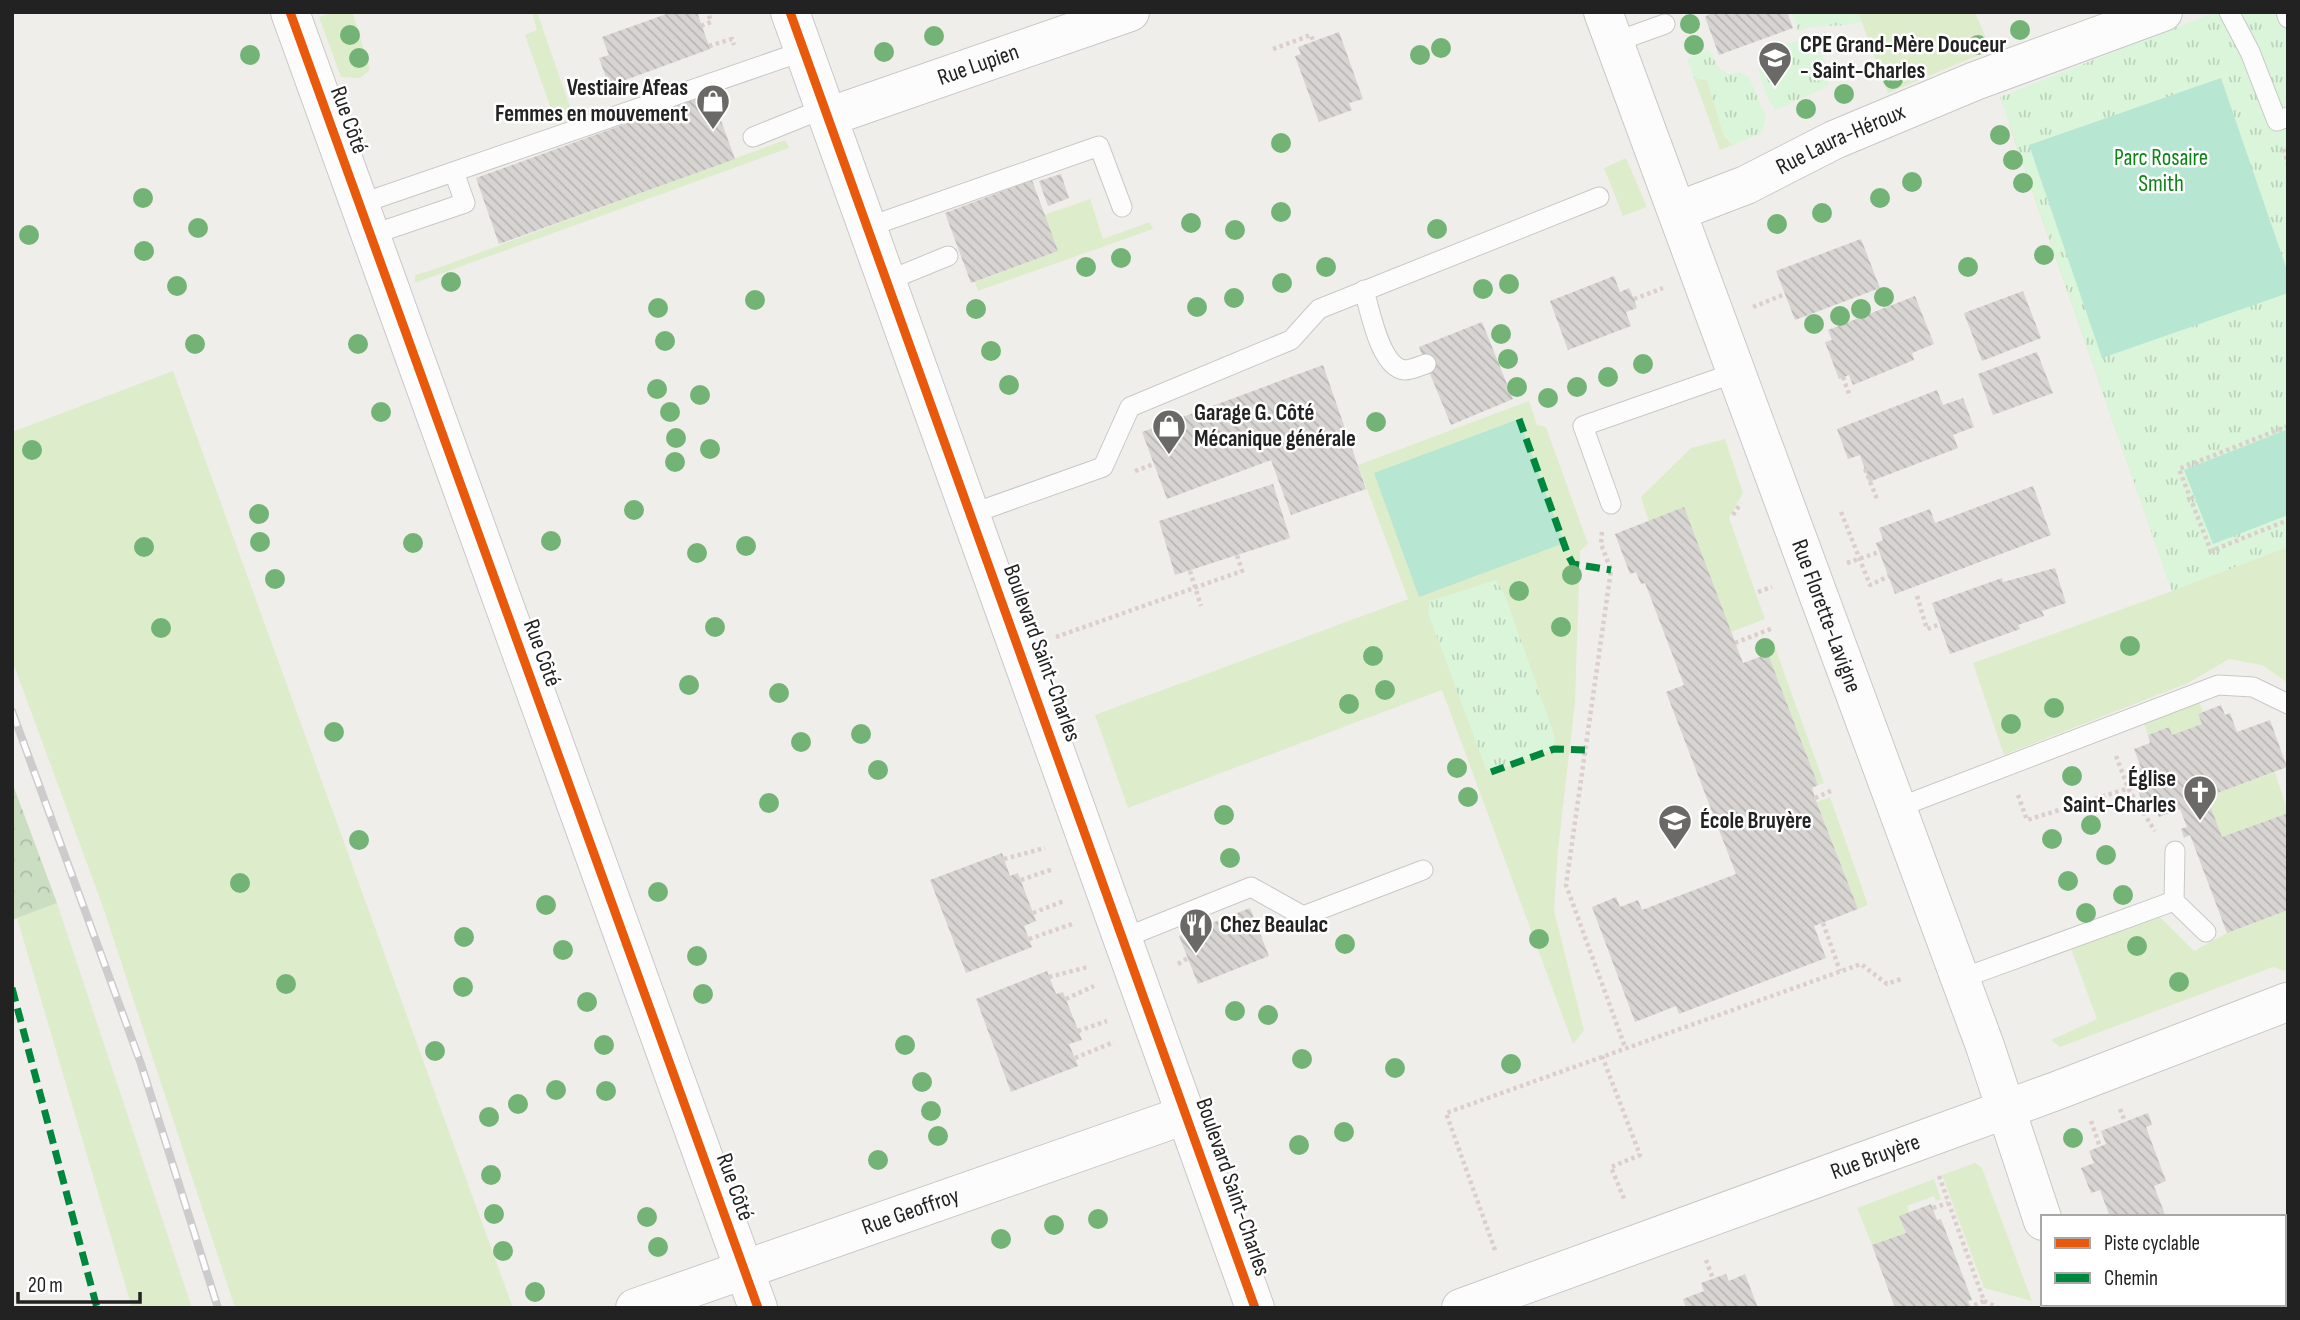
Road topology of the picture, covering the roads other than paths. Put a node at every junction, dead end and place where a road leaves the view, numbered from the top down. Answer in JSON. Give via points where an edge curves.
{"nodes":[{"id":1,"x":290,"y":12,"type":"edge"},
{"id":2,"x":790,"y":12,"type":"edge"},
{"id":3,"x":1130,"y":12,"type":"edge"},
{"id":4,"x":2164,"y":12,"type":"edge"},
{"id":5,"x":2229,"y":12,"type":"edge"},
{"id":6,"x":2286,"y":12,"type":"edge"},
{"id":7,"x":2288,"y":18,"type":"edge"},
{"id":8,"x":1665,"y":24,"type":"dead end"},
{"id":9,"x":1609,"y":27,"type":"edge"},
{"id":10,"x":804,"y":51,"type":"junction"},
{"id":11,"x":826,"y":112,"type":"junction"},
{"id":12,"x":2288,"y":117,"type":"edge"},
{"id":13,"x":753,"y":137,"type":"dead end"},
{"id":14,"x":454,"y":172,"type":"junction"},
{"id":15,"x":1599,"y":197,"type":"dead end"},
{"id":16,"x":1122,"y":207,"type":"dead end"},
{"id":17,"x":1678,"y":211,"type":"junction"},
{"id":18,"x":365,"y":220,"type":"junction"},
{"id":19,"x":868,"y":227,"type":"junction"},
{"id":20,"x":948,"y":256,"type":"dead end"},
{"id":21,"x":887,"y":281,"type":"junction"},
{"id":22,"x":1364,"y":290,"type":"junction"},
{"id":23,"x":1426,"y":364,"type":"dead end"},
{"id":24,"x":1737,"y":372,"type":"junction"},
{"id":25,"x":1611,"y":503,"type":"road end"},
{"id":26,"x":971,"y":514,"type":"junction"},
{"id":27,"x":2288,"y":704,"type":"edge"},
{"id":28,"x":1897,"y":808,"type":"junction"},
{"id":29,"x":2168,"y":846,"type":"road end"},
{"id":30,"x":1423,"y":870,"type":"dead end"},
{"id":31,"x":2174,"y":901,"type":"junction"},
{"id":32,"x":2206,"y":932,"type":"dead end"},
{"id":33,"x":1124,"y":938,"type":"junction"},
{"id":34,"x":1960,"y":979,"type":"junction"},
{"id":35,"x":2287,"y":1002,"type":"edge"},
{"id":36,"x":2005,"y":1108,"type":"junction"},
{"id":37,"x":1188,"y":1114,"type":"junction"},
{"id":38,"x":2041,"y":1215,"type":"edge"},
{"id":39,"x":744,"y":1268,"type":"junction"},
{"id":40,"x":635,"y":1308,"type":"edge"},
{"id":41,"x":758,"y":1308,"type":"edge"},
{"id":42,"x":1255,"y":1308,"type":"edge"},
{"id":43,"x":1461,"y":1308,"type":"edge"}],
"edges":[{"from":1,"to":18,"type":"street","name":"Rue Côté"},
{"from":2,"to":10,"type":"street","name":"Boulevard Saint-Charles"},
{"from":3,"to":11,"type":"street","name":"Rue Lupien"},
{"from":4,"to":17,"type":"street","name":"Rue Laura-Héroux","via":[[1975,81]]},
{"from":5,"to":12,"type":"lane","via":[[2277,121]]},
{"from":6,"to":7,"type":"lane"},
{"from":8,"to":9,"type":"lane"},
{"from":9,"to":17,"type":"street","name":"Rue Florette-Lavigne"},
{"from":10,"to":11,"type":"street","name":"Boulevard Saint-Charles"},
{"from":10,"to":14,"type":"lane"},
{"from":11,"to":13,"type":"lane"},
{"from":11,"to":19,"type":"street","name":"Boulevard Saint-Charles"},
{"from":14,"to":18,"type":"lane"},
{"from":14,"to":18,"type":"lane","via":[[465,203]]},
{"from":15,"to":22,"type":"lane"},
{"from":16,"to":19,"type":"lane","via":[[1099,146],[1047,171]]},
{"from":17,"to":24,"type":"street","name":"Rue Florette-Lavigne"},
{"from":18,"to":39,"type":"street","name":"Rue Côté"},
{"from":19,"to":21,"type":"street","name":"Boulevard Saint-Charles"},
{"from":20,"to":21,"type":"lane"},
{"from":21,"to":26,"type":"street","name":"Boulevard Saint-Charles"},
{"from":22,"to":23,"type":"lane","via":[[1386,356],[1394,366],[1406,370]]},
{"from":22,"to":26,"type":"lane","via":[[1319,309],[1291,340],[1130,407],[1103,467]]},
{"from":24,"to":25,"type":"lane","via":[[1583,426]]},
{"from":24,"to":28,"type":"street","name":"Rue Florette-Lavigne"},
{"from":26,"to":33,"type":"street","name":"Boulevard Saint-Charles"},
{"from":27,"to":28,"type":"lane","via":[[2253,687],[2218,685]]},
{"from":28,"to":34,"type":"street","name":"Rue Florette-Lavigne"},
{"from":29,"to":31,"type":"lane"},
{"from":30,"to":33,"type":"lane","via":[[1303,916],[1251,887]]},
{"from":31,"to":32,"type":"lane"},
{"from":31,"to":34,"type":"lane"},
{"from":33,"to":37,"type":"street","name":"Boulevard Saint-Charles"},
{"from":34,"to":36,"type":"street","name":"Rue Florette-Lavigne"},
{"from":35,"to":36,"type":"street","name":"Rue Bruyère"},
{"from":36,"to":38,"type":"street","name":"Rue Florette-Lavigne"},
{"from":36,"to":43,"type":"street","name":"Rue Bruyère"},
{"from":37,"to":39,"type":"street","name":"Rue Geoffroy"},
{"from":37,"to":42,"type":"street","name":"Boulevard Saint-Charles"},
{"from":39,"to":40,"type":"street","name":"Rue Geoffroy"},
{"from":39,"to":41,"type":"street","name":"Rue Côté"}]}
